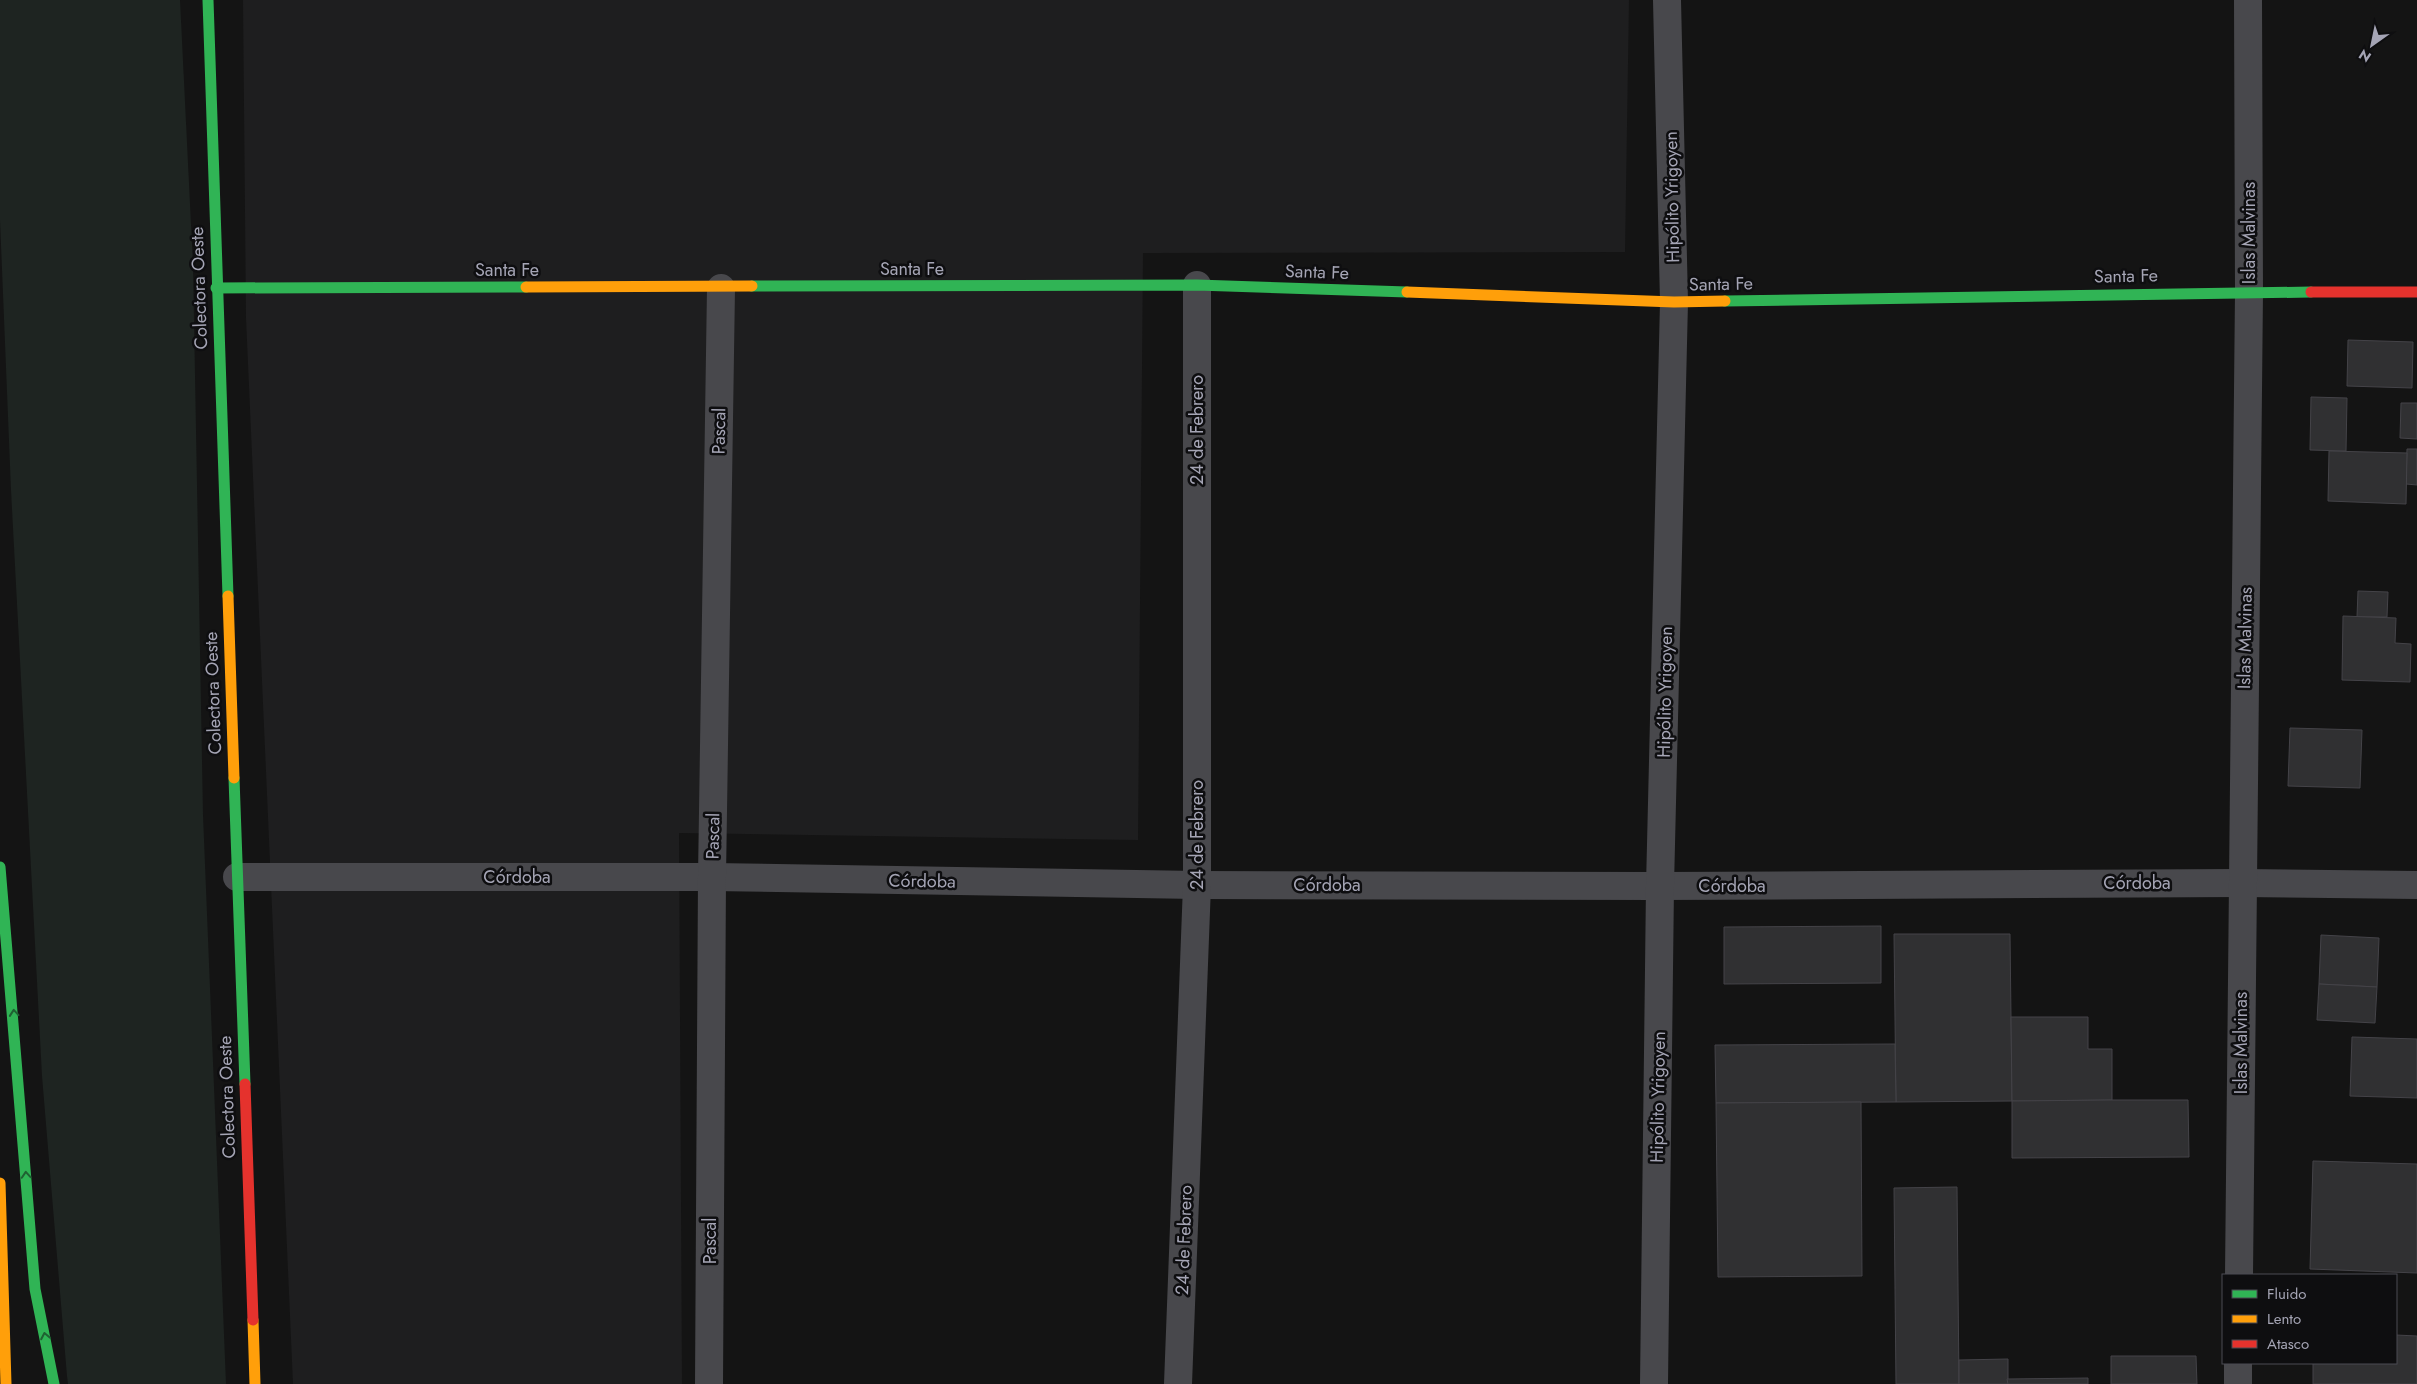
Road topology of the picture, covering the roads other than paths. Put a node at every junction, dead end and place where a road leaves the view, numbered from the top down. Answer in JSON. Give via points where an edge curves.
{"nodes":[{"id":1,"x":208,"y":0,"type":"edge"},
{"id":2,"x":1667,"y":0,"type":"edge"},
{"id":3,"x":2248,"y":0,"type":"edge"},
{"id":4,"x":1197,"y":285,"type":"junction"},
{"id":5,"x":216,"y":288,"type":"junction"},
{"id":6,"x":721,"y":288,"type":"junction"},
{"id":7,"x":2249,"y":292,"type":"junction"},
{"id":8,"x":2417,"y":292,"type":"edge"},
{"id":9,"x":1674,"y":302,"type":"junction"},
{"id":10,"x":0,"y":867,"type":"edge"},
{"id":11,"x":237,"y":877,"type":"junction"},
{"id":12,"x":712,"y":878,"type":"junction"},
{"id":13,"x":2242,"y":883,"type":"junction"},
{"id":14,"x":1197,"y":885,"type":"junction"},
{"id":15,"x":2417,"y":885,"type":"edge"},
{"id":16,"x":1660,"y":886,"type":"junction"},
{"id":17,"x":0,"y":1183,"type":"edge"},
{"id":18,"x":2239,"y":1274,"type":"edge"},
{"id":19,"x":2238,"y":1364,"type":"edge"},
{"id":20,"x":6,"y":1384,"type":"edge"},
{"id":21,"x":54,"y":1384,"type":"edge"},
{"id":22,"x":255,"y":1384,"type":"edge"},
{"id":23,"x":709,"y":1384,"type":"edge"},
{"id":24,"x":1178,"y":1384,"type":"edge"},
{"id":25,"x":1654,"y":1384,"type":"edge"},
{"id":26,"x":2238,"y":1384,"type":"edge"}],
"edges":[{"from":1,"to":5,"type":"main road","name":"Colectora Oeste"},
{"from":2,"to":9,"type":"street","name":"Hipólito Yrigoyen"},
{"from":3,"to":7,"type":"street","name":"Islas Malvinas"},
{"from":4,"to":6,"type":"main road","name":"Santa Fe"},
{"from":4,"to":9,"type":"main road","name":"Santa Fe"},
{"from":4,"to":14,"type":"street","name":"24 de Febrero"},
{"from":5,"to":6,"type":"main road","name":"Santa Fe"},
{"from":5,"to":11,"type":"main road","name":"Colectora Oeste"},
{"from":6,"to":12,"type":"street","name":"Pascal"},
{"from":7,"to":8,"type":"main road","name":"Santa Fe"},
{"from":7,"to":9,"type":"main road","name":"Santa Fe"},
{"from":7,"to":13,"type":"street","name":"Islas Malvinas"},
{"from":9,"to":16,"type":"street","name":"Hipólito Yrigoyen"},
{"from":21,"to":10,"type":"main road","one_way":true,"via":[[35,1289]]},
{"from":11,"to":12,"type":"street","name":"Córdoba"},
{"from":11,"to":22,"type":"main road","name":"Colectora Oeste"},
{"from":12,"to":14,"type":"street","name":"Córdoba"},
{"from":12,"to":23,"type":"street","name":"Pascal"},
{"from":13,"to":15,"type":"street","name":"Córdoba"},
{"from":13,"to":16,"type":"street","name":"Córdoba"},
{"from":13,"to":18,"type":"street","name":"Islas Malvinas"},
{"from":14,"to":16,"type":"street","name":"Córdoba"},
{"from":14,"to":24,"type":"street","name":"24 de Febrero"},
{"from":16,"to":25,"type":"street","name":"Hipólito Yrigoyen"},
{"from":17,"to":20,"type":"main road"},
{"from":19,"to":26,"type":"street"}]}
